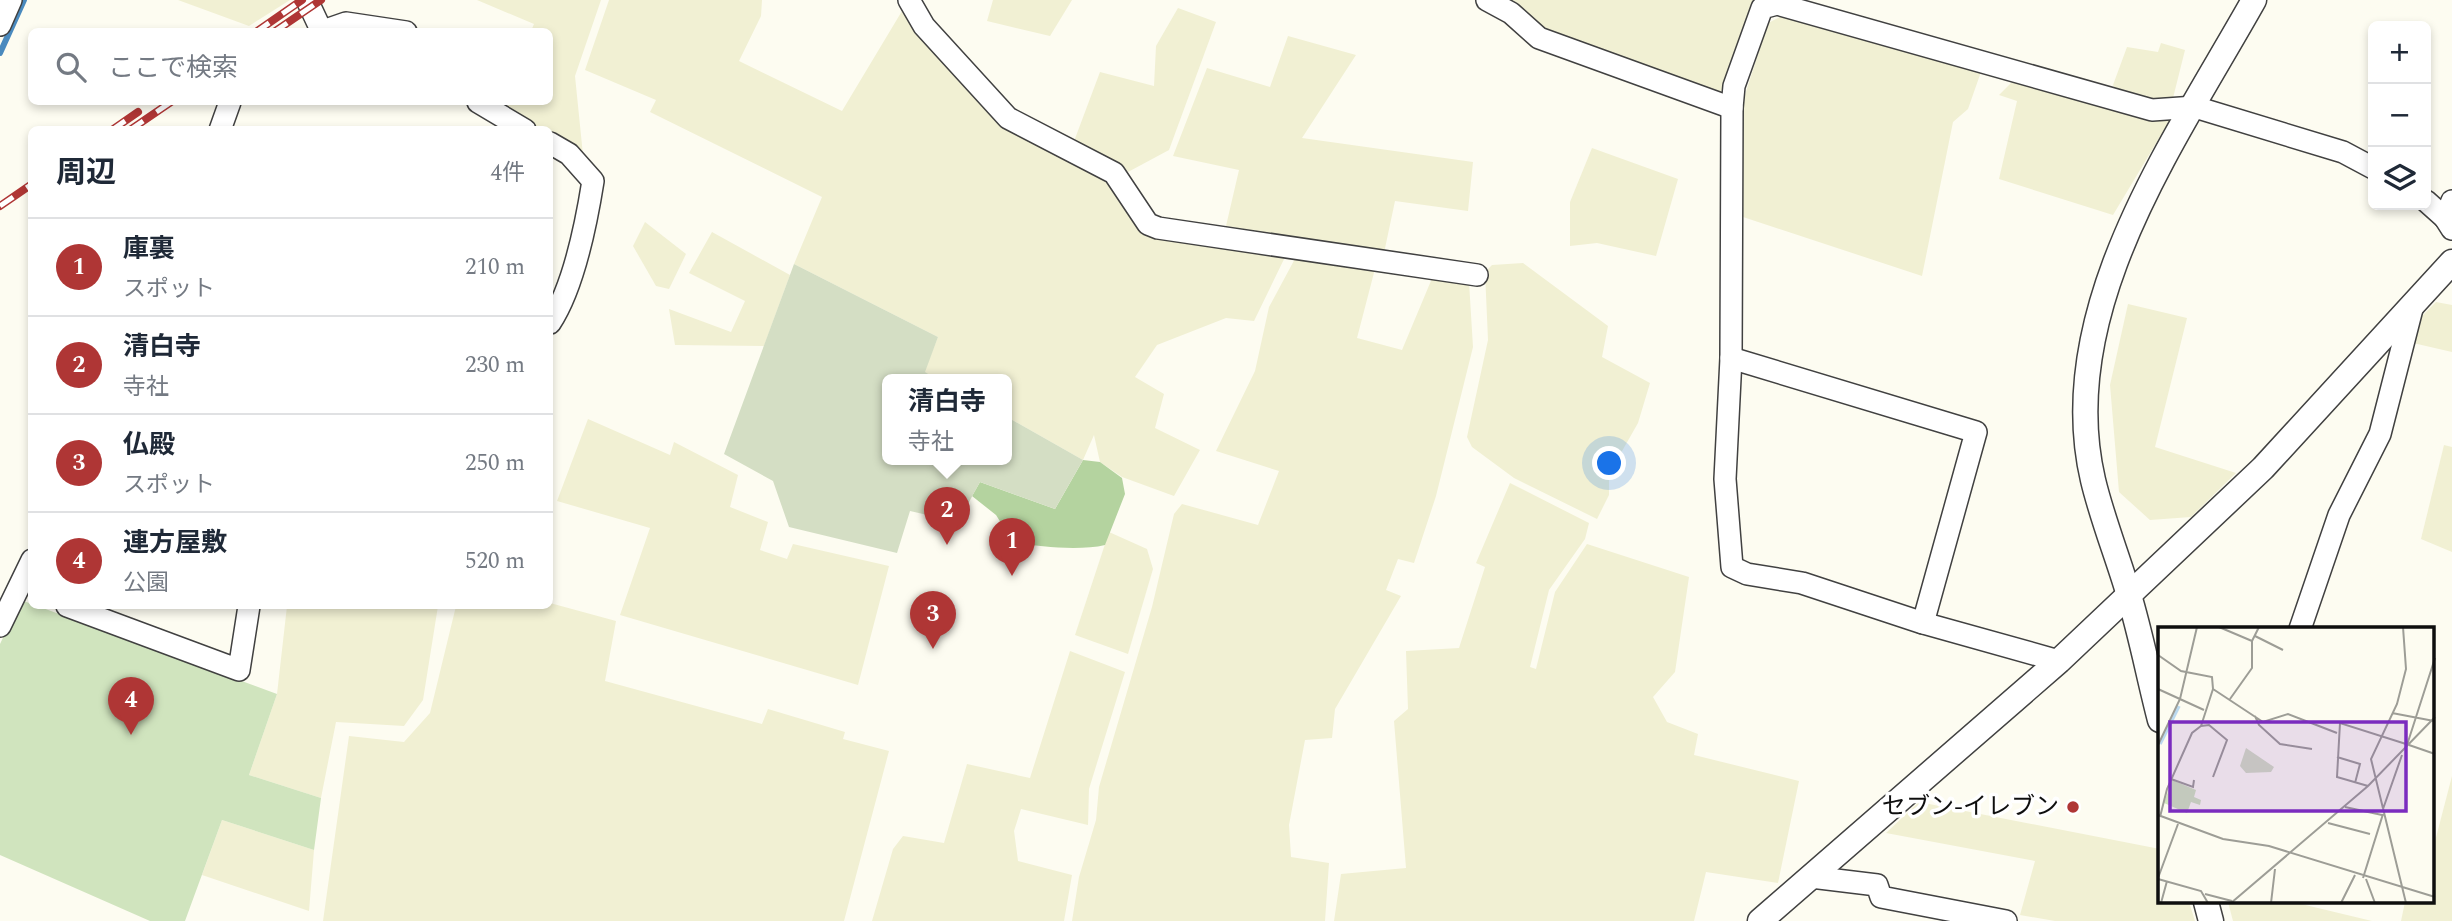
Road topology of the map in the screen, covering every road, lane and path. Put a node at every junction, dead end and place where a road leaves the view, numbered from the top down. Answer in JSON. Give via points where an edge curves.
{"nodes":[{"id":1,"x":11,"y":0,"type":"edge"},
{"id":2,"x":307,"y":0,"type":"edge"},
{"id":3,"x":909,"y":0,"type":"edge"},
{"id":4,"x":1487,"y":0,"type":"edge"},
{"id":5,"x":2254,"y":0,"type":"edge"},
{"id":6,"x":0,"y":25,"type":"edge"},
{"id":7,"x":321,"y":28,"type":"edge"},
{"id":8,"x":332,"y":28,"type":"edge"},
{"id":9,"x":379,"y":28,"type":"edge"},
{"id":10,"x":229,"y":105,"type":"edge"},
{"id":11,"x":483,"y":105,"type":"edge"},
{"id":12,"x":2194,"y":107,"type":"junction"},
{"id":13,"x":1732,"y":108,"type":"junction"},
{"id":14,"x":221,"y":126,"type":"edge"},
{"id":15,"x":518,"y":126,"type":"edge"},
{"id":16,"x":553,"y":145,"type":"edge"},
{"id":17,"x":2368,"y":165,"type":"edge"},
{"id":18,"x":2431,"y":204,"type":"edge"},
{"id":19,"x":2450,"y":216,"type":"edge"},
{"id":20,"x":2452,"y":262,"type":"edge"},
{"id":21,"x":1477,"y":275,"type":"dead end"},
{"id":22,"x":2413,"y":305,"type":"junction"},
{"id":23,"x":553,"y":318,"type":"edge"},
{"id":24,"x":1731,"y":358,"type":"junction"},
{"id":25,"x":25,"y":590,"type":"edge"},
{"id":26,"x":2129,"y":595,"type":"junction"},
{"id":27,"x":75,"y":609,"type":"edge"},
{"id":28,"x":249,"y":609,"type":"edge"},
{"id":29,"x":1923,"y":622,"type":"junction"},
{"id":30,"x":0,"y":626,"type":"edge"},
{"id":31,"x":2301,"y":627,"type":"edge"},
{"id":32,"x":2059,"y":661,"type":"junction"},
{"id":33,"x":2158,"y":712,"type":"edge"},
{"id":34,"x":1811,"y":877,"type":"junction"},
{"id":35,"x":1760,"y":921,"type":"edge"},
{"id":36,"x":2006,"y":921,"type":"edge"}],
"edges":[{"from":1,"to":6,"type":"street"},
{"from":2,"to":7,"type":"street"},
{"from":3,"to":21,"type":"street","via":[[924,26],[1008,118],[1114,173],[1148,224]]},
{"from":4,"to":13,"type":"street","via":[[1511,13],[1539,38]]},
{"from":5,"to":12,"type":"street"},
{"from":8,"to":9,"type":"street","via":[[346,23]]},
{"from":10,"to":14,"type":"street"},
{"from":11,"to":15,"type":"street"},
{"from":12,"to":13,"type":"street","via":[[2152,110],[1777,4],[1762,8],[1734,86]]},
{"from":12,"to":17,"type":"street","via":[[2343,152]]},
{"from":12,"to":26,"type":"street","via":[[2132,219],[2108,276],[2085,383],[2092,479]]},
{"from":13,"to":24,"type":"street"},
{"from":16,"to":23,"type":"street","via":[[569,154],[593,181],[576,258]]},
{"from":18,"to":19,"type":"street"},
{"from":20,"to":22,"type":"street"},
{"from":22,"to":26,"type":"street","via":[[2263,468]]},
{"from":22,"to":31,"type":"street","via":[[2380,434],[2339,515]]},
{"from":24,"to":29,"type":"street","via":[[1725,479],[1732,567],[1802,583]]},
{"from":24,"to":29,"type":"street","via":[[1976,432]]},
{"from":25,"to":30,"type":"street"},
{"from":26,"to":32,"type":"street"},
{"from":26,"to":33,"type":"street"},
{"from":27,"to":28,"type":"street","via":[[239,670]]},
{"from":29,"to":32,"type":"street"},
{"from":32,"to":34,"type":"street"},
{"from":34,"to":35,"type":"street"},
{"from":34,"to":36,"type":"street","via":[[1877,885],[1881,897]]}]}
